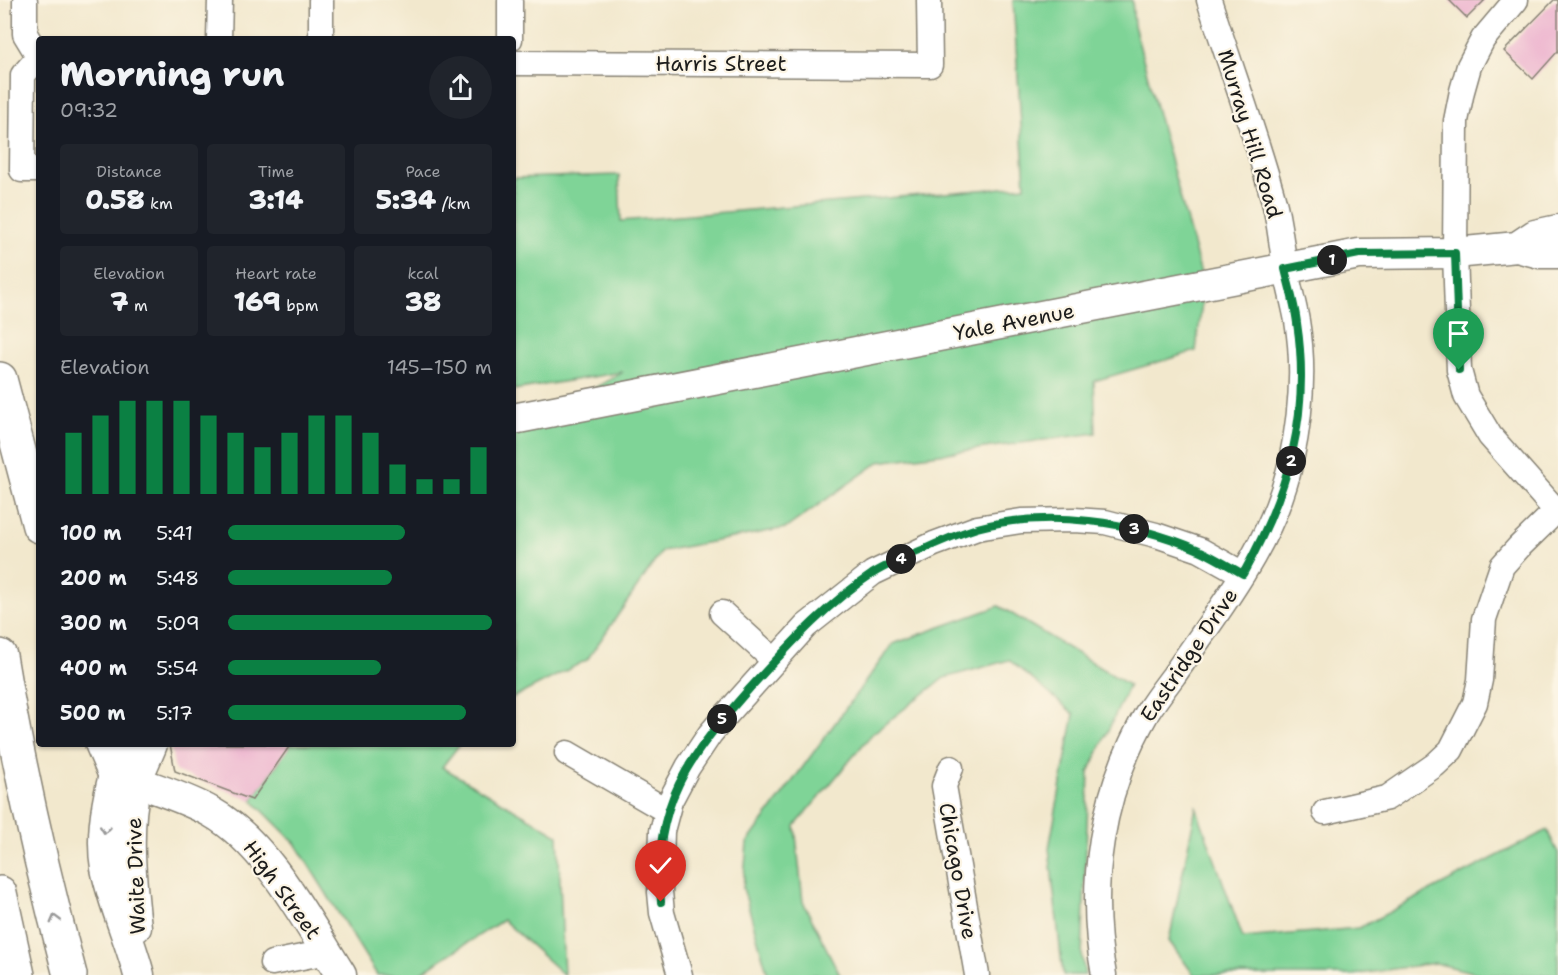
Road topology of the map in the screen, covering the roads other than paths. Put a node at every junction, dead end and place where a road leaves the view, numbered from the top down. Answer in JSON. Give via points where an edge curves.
{"nodes":[{"id":1,"x":25,"y":0,"type":"edge"},
{"id":2,"x":220,"y":0,"type":"edge"},
{"id":3,"x":321,"y":0,"type":"edge"},
{"id":4,"x":510,"y":0,"type":"edge"},
{"id":5,"x":929,"y":0,"type":"edge"},
{"id":6,"x":1209,"y":0,"type":"edge"},
{"id":7,"x":1516,"y":0,"type":"edge"},
{"id":8,"x":219,"y":36,"type":"edge"},
{"id":9,"x":321,"y":36,"type":"edge"},
{"id":10,"x":510,"y":36,"type":"edge"},
{"id":11,"x":36,"y":52,"type":"edge"},
{"id":12,"x":36,"y":60,"type":"edge"},
{"id":13,"x":516,"y":63,"type":"edge"},
{"id":14,"x":36,"y":170,"type":"edge"},
{"id":15,"x":1558,"y":230,"type":"edge"},
{"id":16,"x":1517,"y":247,"type":"junction"},
{"id":17,"x":1455,"y":253,"type":"junction"},
{"id":18,"x":1558,"y":253,"type":"edge"},
{"id":19,"x":1285,"y":269,"type":"junction"},
{"id":20,"x":0,"y":379,"type":"edge"},
{"id":21,"x":516,"y":418,"type":"edge"},
{"id":22,"x":1557,"y":511,"type":"edge"},
{"id":23,"x":36,"y":515,"type":"edge"},
{"id":24,"x":1243,"y":574,"type":"junction"},
{"id":25,"x":722,"y":613,"type":"dead end"},
{"id":26,"x":0,"y":656,"type":"edge"},
{"id":27,"x":775,"y":661,"type":"junction"},
{"id":28,"x":146,"y":747,"type":"edge"},
{"id":29,"x":567,"y":753,"type":"dead end"},
{"id":30,"x":119,"y":761,"type":"edge"},
{"id":31,"x":951,"y":768,"type":"dead end"},
{"id":32,"x":667,"y":811,"type":"junction"},
{"id":33,"x":1325,"y":812,"type":"dead end"},
{"id":34,"x":0,"y":893,"type":"edge"},
{"id":35,"x":272,"y":963,"type":"dead end"},
{"id":36,"x":334,"y":964,"type":"edge"},
{"id":37,"x":18,"y":975,"type":"edge"},
{"id":38,"x":70,"y":975,"type":"edge"},
{"id":39,"x":140,"y":975,"type":"edge"},
{"id":40,"x":680,"y":975,"type":"edge"},
{"id":41,"x":977,"y":975,"type":"edge"},
{"id":42,"x":1104,"y":975,"type":"edge"}],
"edges":[{"from":1,"to":11,"type":"street","via":[[25,34]]},
{"from":2,"to":8,"type":"street"},
{"from":3,"to":9,"type":"street"},
{"from":4,"to":10,"type":"street"},
{"from":5,"to":13,"type":"street","name":"Harris Street","via":[[930,65]]},
{"from":6,"to":19,"type":"street","name":"Murray Hill Road","via":[[1274,201]]},
{"from":7,"to":17,"type":"street","via":[[1483,39],[1462,91],[1456,121]]},
{"from":12,"to":14,"type":"street","via":[[23,75],[22,170]]},
{"from":15,"to":16,"type":"main road","name":"Yale Avenue","via":[[1535,235]]},
{"from":16,"to":17,"type":"main road","name":"Yale Avenue"},
{"from":16,"to":18,"type":"main road","name":"Yale Avenue","via":[[1540,254]]},
{"from":17,"to":19,"type":"main road","name":"Yale Avenue","via":[[1359,254]]},
{"from":17,"to":22,"type":"street","via":[[1459,370],[1466,396],[1490,436]]},
{"from":19,"to":21,"type":"main road","name":"Yale Avenue"},
{"from":19,"to":24,"type":"street","name":"Eastridge Drive","via":[[1297,322],[1302,375],[1299,418],[1283,489]]},
{"from":20,"to":23,"type":"highway"},
{"from":22,"to":33,"type":"street","via":[[1502,567],[1484,619],[1475,703],[1451,750],[1387,798]]},
{"from":24,"to":27,"type":"street","via":[[1200,550],[1105,522],[1021,521],[977,528],[873,573],[806,626]]},
{"from":24,"to":42,"type":"street","name":"Eastridge Drive","via":[[1147,713],[1115,787],[1102,839],[1096,892]]},
{"from":25,"to":27,"type":"street"},
{"from":38,"to":26,"type":"highway","one_way":true,"via":[[46,886]]},
{"from":27,"to":32,"type":"street","via":[[710,734],[688,767]]},
{"from":28,"to":30,"type":"main road","name":"Waite Drive"},
{"from":29,"to":32,"type":"street"},
{"from":30,"to":36,"type":"main road","name":"High Street","via":[[235,828],[273,869]]},
{"from":30,"to":39,"type":"main road","name":"Waite Drive","via":[[104,840],[106,866]]},
{"from":31,"to":41,"type":"street","name":"Chicago Drive","via":[[944,786]]},
{"from":32,"to":40,"type":"street","via":[[660,851],[660,892],[662,914]]},
{"from":34,"to":37,"type":"highway"},
{"from":35,"to":36,"type":"street"}]}
